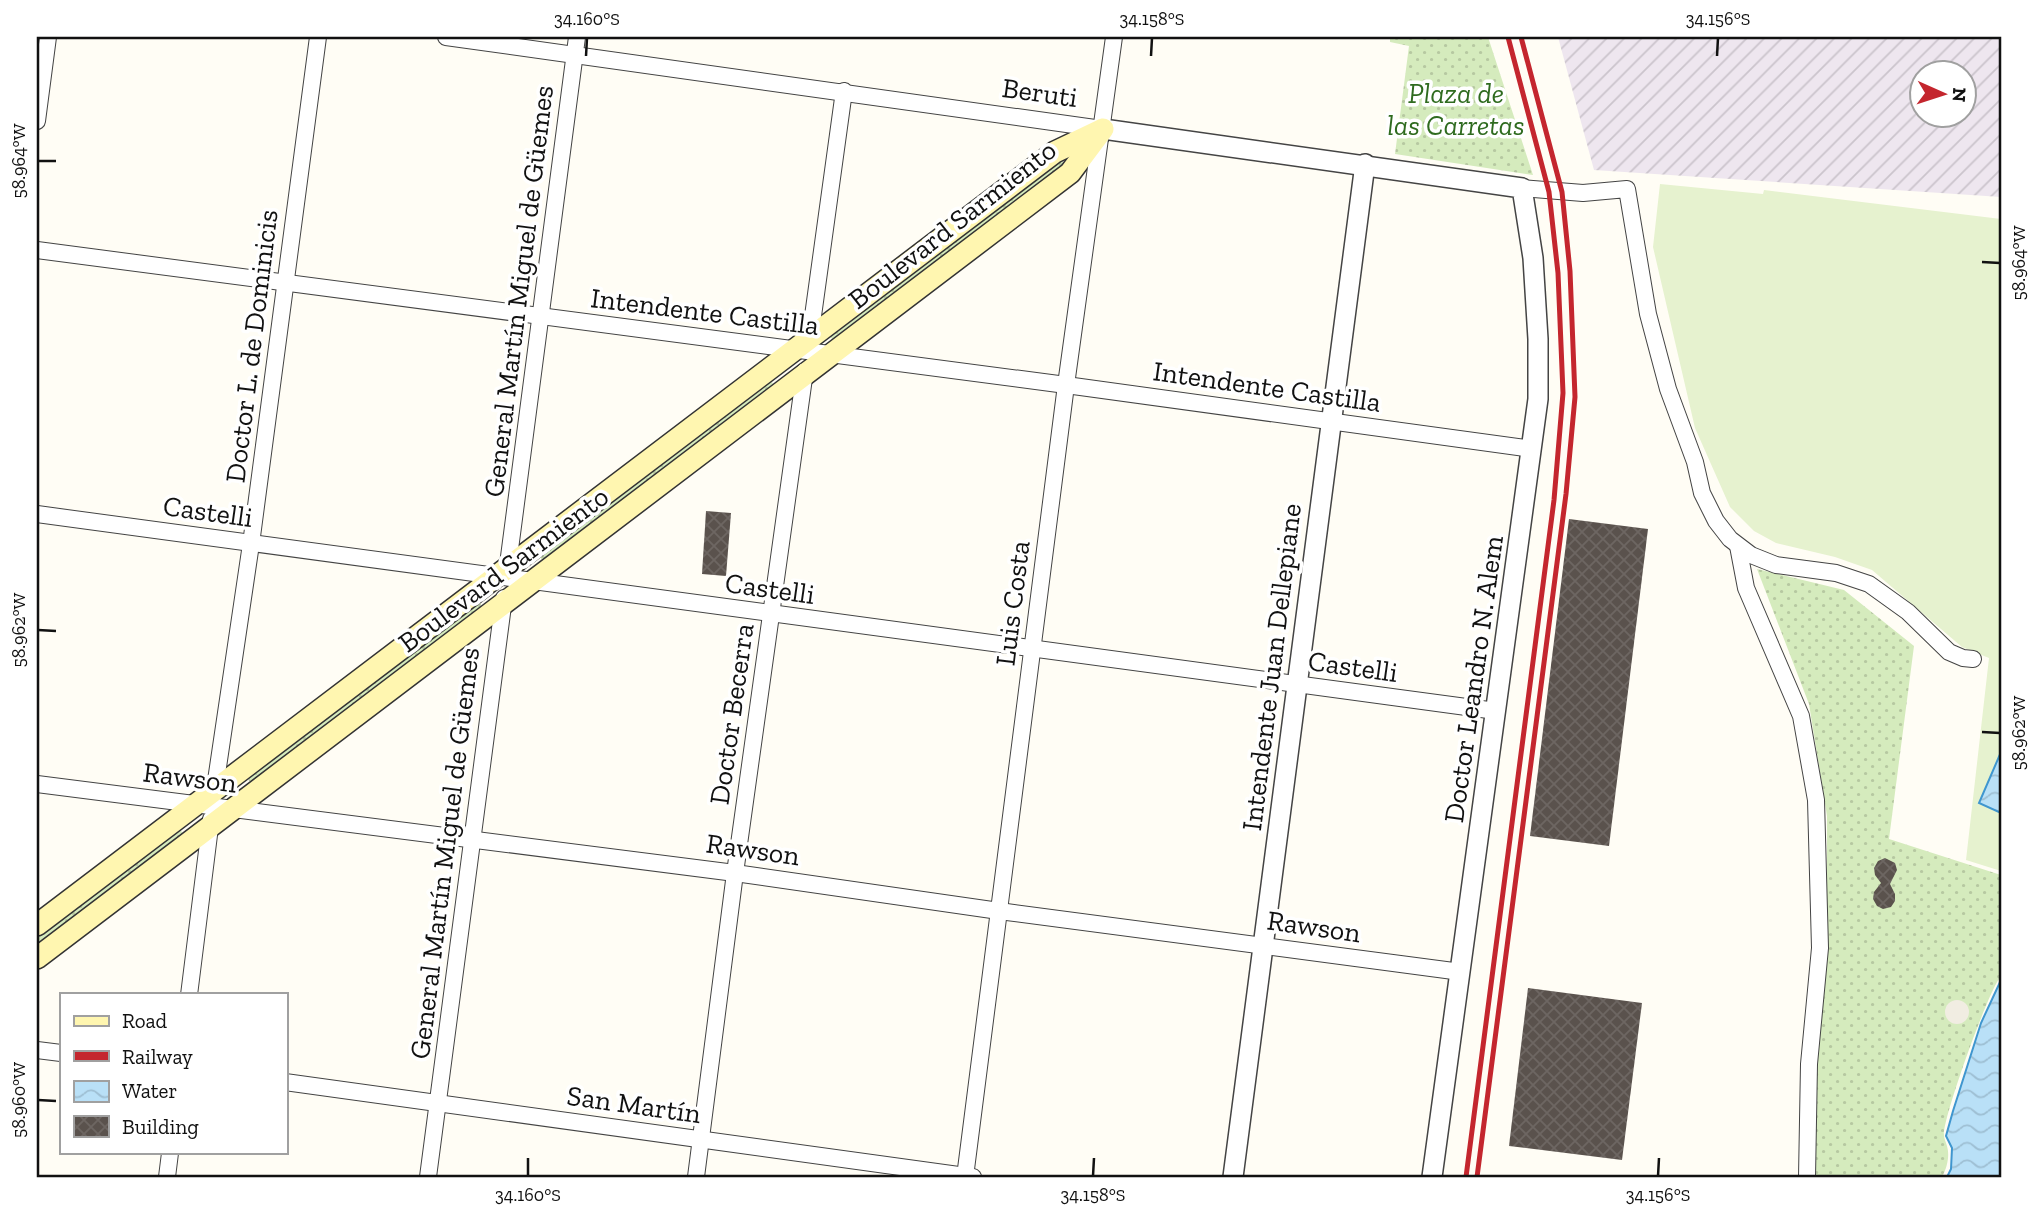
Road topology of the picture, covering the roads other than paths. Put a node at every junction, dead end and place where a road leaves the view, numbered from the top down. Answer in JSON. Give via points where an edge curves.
{"nodes":[{"id":1,"x":48,"y":37,"type":"edge"},
{"id":2,"x":318,"y":37,"type":"edge"},
{"id":3,"x":446,"y":37,"type":"edge"},
{"id":4,"x":577,"y":37,"type":"edge"},
{"id":5,"x":1114,"y":37,"type":"edge"},
{"id":6,"x":575,"y":54,"type":"junction"},
{"id":7,"x":844,"y":91,"type":"junction"},
{"id":8,"x":37,"y":121,"type":"edge"},
{"id":9,"x":1103,"y":130,"type":"junction"},
{"id":10,"x":1365,"y":164,"type":"junction"},
{"id":11,"x":1522,"y":188,"type":"junction"},
{"id":12,"x":37,"y":250,"type":"edge"},
{"id":13,"x":285,"y":283,"type":"junction"},
{"id":14,"x":541,"y":316,"type":"junction"},
{"id":15,"x":804,"y":346,"type":"junction"},
{"id":16,"x":832,"y":354,"type":"junction"},
{"id":17,"x":805,"y":375,"type":"junction"},
{"id":18,"x":1066,"y":385,"type":"junction"},
{"id":19,"x":1332,"y":422,"type":"junction"},
{"id":20,"x":1532,"y":449,"type":"junction"},
{"id":21,"x":37,"y":514,"type":"edge"},
{"id":22,"x":251,"y":544,"type":"junction"},
{"id":23,"x":1738,"y":546,"type":"junction"},
{"id":24,"x":503,"y":574,"type":"junction"},
{"id":25,"x":531,"y":582,"type":"junction"},
{"id":26,"x":503,"y":604,"type":"junction"},
{"id":27,"x":771,"y":615,"type":"junction"},
{"id":28,"x":1032,"y":649,"type":"junction"},
{"id":29,"x":1973,"y":659,"type":"dead end"},
{"id":30,"x":1297,"y":685,"type":"junction"},
{"id":31,"x":1496,"y":711,"type":"junction"},
{"id":32,"x":37,"y":783,"type":"edge"},
{"id":33,"x":213,"y":807,"type":"junction"},
{"id":34,"x":472,"y":839,"type":"junction"},
{"id":35,"x":735,"y":873,"type":"junction"},
{"id":36,"x":999,"y":911,"type":"junction"},
{"id":37,"x":37,"y":925,"type":"edge"},
{"id":38,"x":1263,"y":946,"type":"junction"},
{"id":39,"x":37,"y":958,"type":"edge"},
{"id":40,"x":1461,"y":972,"type":"junction"},
{"id":41,"x":189,"y":993,"type":"edge"},
{"id":42,"x":37,"y":1050,"type":"edge"},
{"id":43,"x":60,"y":1053,"type":"edge"},
{"id":44,"x":287,"y":1082,"type":"edge"},
{"id":45,"x":438,"y":1103,"type":"junction"},
{"id":46,"x":701,"y":1140,"type":"junction"},
{"id":47,"x":170,"y":1154,"type":"edge"},
{"id":48,"x":167,"y":1177,"type":"edge"},
{"id":49,"x":428,"y":1177,"type":"edge"},
{"id":50,"x":696,"y":1177,"type":"edge"},
{"id":51,"x":968,"y":1177,"type":"edge"},
{"id":52,"x":1233,"y":1177,"type":"edge"},
{"id":53,"x":1432,"y":1177,"type":"edge"},
{"id":54,"x":1807,"y":1177,"type":"edge"}],
"edges":[{"from":1,"to":8,"type":"street"},
{"from":2,"to":13,"type":"street","name":"Doctor L. de Dominicis"},
{"from":3,"to":6,"type":"street","name":"Beruti"},
{"from":4,"to":6,"type":"street","name":"General Martín Miguel de Güemes"},
{"from":5,"to":9,"type":"street","name":"Luis Costa"},
{"from":6,"to":7,"type":"street","name":"Beruti"},
{"from":6,"to":14,"type":"street","name":"General Martín Miguel de Güemes"},
{"from":7,"to":9,"type":"street","name":"Beruti"},
{"from":7,"to":15,"type":"street","name":"Doctor Becerra"},
{"from":9,"to":10,"type":"street","name":"Beruti"},
{"from":9,"to":15,"type":"main road","name":"Boulevard Sarmiento","via":[[1055,152]]},
{"from":9,"to":16,"type":"main road","name":"Boulevard Sarmiento","via":[[1070,173]]},
{"from":9,"to":18,"type":"street","name":"Luis Costa"},
{"from":10,"to":11,"type":"street","name":"Beruti"},
{"from":10,"to":19,"type":"street","name":"Intendente Juan Dellepiane"},
{"from":11,"to":20,"type":"street","name":"Doctor Leandro N. Alem","via":[[1533,258],[1538,340]]},
{"from":11,"to":23,"type":"street","name":"Beruti","via":[[1583,193],[1627,189],[1648,314],[1668,389],[1702,493],[1716,520]]},
{"from":12,"to":13,"type":"street","name":"Intendente Castilla"},
{"from":13,"to":14,"type":"street","name":"Intendente Castilla"},
{"from":13,"to":22,"type":"street","name":"Doctor L. de Dominicis"},
{"from":14,"to":15,"type":"street","name":"Intendente Castilla"},
{"from":14,"to":24,"type":"street","name":"General Martín Miguel de Güemes"},
{"from":15,"to":16,"type":"street","name":"Intendente Castilla"},
{"from":15,"to":17,"type":"street","name":"Doctor Becerra"},
{"from":15,"to":24,"type":"main road","name":"Boulevard Sarmiento"},
{"from":16,"to":17,"type":"main road","name":"Boulevard Sarmiento"},
{"from":16,"to":18,"type":"street","name":"Intendente Castilla"},
{"from":17,"to":25,"type":"main road","name":"Boulevard Sarmiento"},
{"from":17,"to":27,"type":"street","name":"Doctor Becerra"},
{"from":18,"to":19,"type":"street","name":"Intendente Castilla"},
{"from":18,"to":28,"type":"street","name":"Luis Costa"},
{"from":19,"to":20,"type":"street","name":"Intendente Castilla"},
{"from":19,"to":30,"type":"street","name":"Intendente Juan Dellepiane"},
{"from":20,"to":31,"type":"street","name":"Doctor Leandro N. Alem"},
{"from":21,"to":22,"type":"street","name":"Castelli"},
{"from":22,"to":24,"type":"street","name":"Castelli"},
{"from":22,"to":33,"type":"street","name":"Doctor L. de Dominicis"},
{"from":23,"to":29,"type":"street","via":[[1776,565],[1836,573],[1869,584],[1908,612],[1949,652]]},
{"from":23,"to":54,"type":"street","via":[[1746,588],[1801,716],[1816,800],[1820,948],[1809,1064]]},
{"from":24,"to":25,"type":"street","name":"Castelli"},
{"from":24,"to":26,"type":"street","name":"General Martín Miguel de Güemes"},
{"from":24,"to":33,"type":"main road","name":"Boulevard Sarmiento"},
{"from":25,"to":26,"type":"main road","name":"Boulevard Sarmiento"},
{"from":25,"to":27,"type":"street","name":"Castelli"},
{"from":26,"to":33,"type":"main road","name":"Boulevard Sarmiento"},
{"from":26,"to":34,"type":"street","name":"General Martín Miguel de Güemes"},
{"from":27,"to":28,"type":"street","name":"Castelli"},
{"from":27,"to":35,"type":"street","name":"Doctor Becerra"},
{"from":28,"to":30,"type":"street","name":"Castelli"},
{"from":28,"to":36,"type":"street","name":"Luis Costa"},
{"from":30,"to":31,"type":"street","name":"Castelli"},
{"from":30,"to":38,"type":"street","name":"Intendente Juan Dellepiane"},
{"from":31,"to":40,"type":"street","name":"Doctor Leandro N. Alem"},
{"from":32,"to":33,"type":"street","name":"Rawson"},
{"from":33,"to":34,"type":"street","name":"Rawson"},
{"from":33,"to":37,"type":"main road","name":"Boulevard Sarmiento"},
{"from":33,"to":39,"type":"main road","name":"Boulevard Sarmiento"},
{"from":33,"to":41,"type":"street","name":"Doctor L. de Dominicis"},
{"from":34,"to":35,"type":"street","name":"Rawson"},
{"from":34,"to":45,"type":"street","name":"General Martín Miguel de Güemes"},
{"from":35,"to":36,"type":"street","name":"Rawson"},
{"from":35,"to":46,"type":"street","name":"Doctor Becerra"},
{"from":36,"to":38,"type":"street","name":"Rawson"},
{"from":36,"to":51,"type":"street","name":"Luis Costa"},
{"from":38,"to":40,"type":"street","name":"Rawson"},
{"from":38,"to":52,"type":"street","name":"Intendente Juan Dellepiane"},
{"from":40,"to":53,"type":"street","name":"Doctor Leandro N. Alem"},
{"from":42,"to":43,"type":"street"},
{"from":44,"to":45,"type":"street","name":"San Martín"},
{"from":45,"to":46,"type":"street","name":"San Martín"},
{"from":45,"to":49,"type":"street","name":"General Martín Miguel de Güemes"},
{"from":46,"to":50,"type":"street","name":"Doctor Becerra"},
{"from":46,"to":51,"type":"street","name":"San Martín"},
{"from":47,"to":48,"type":"street"}]}
